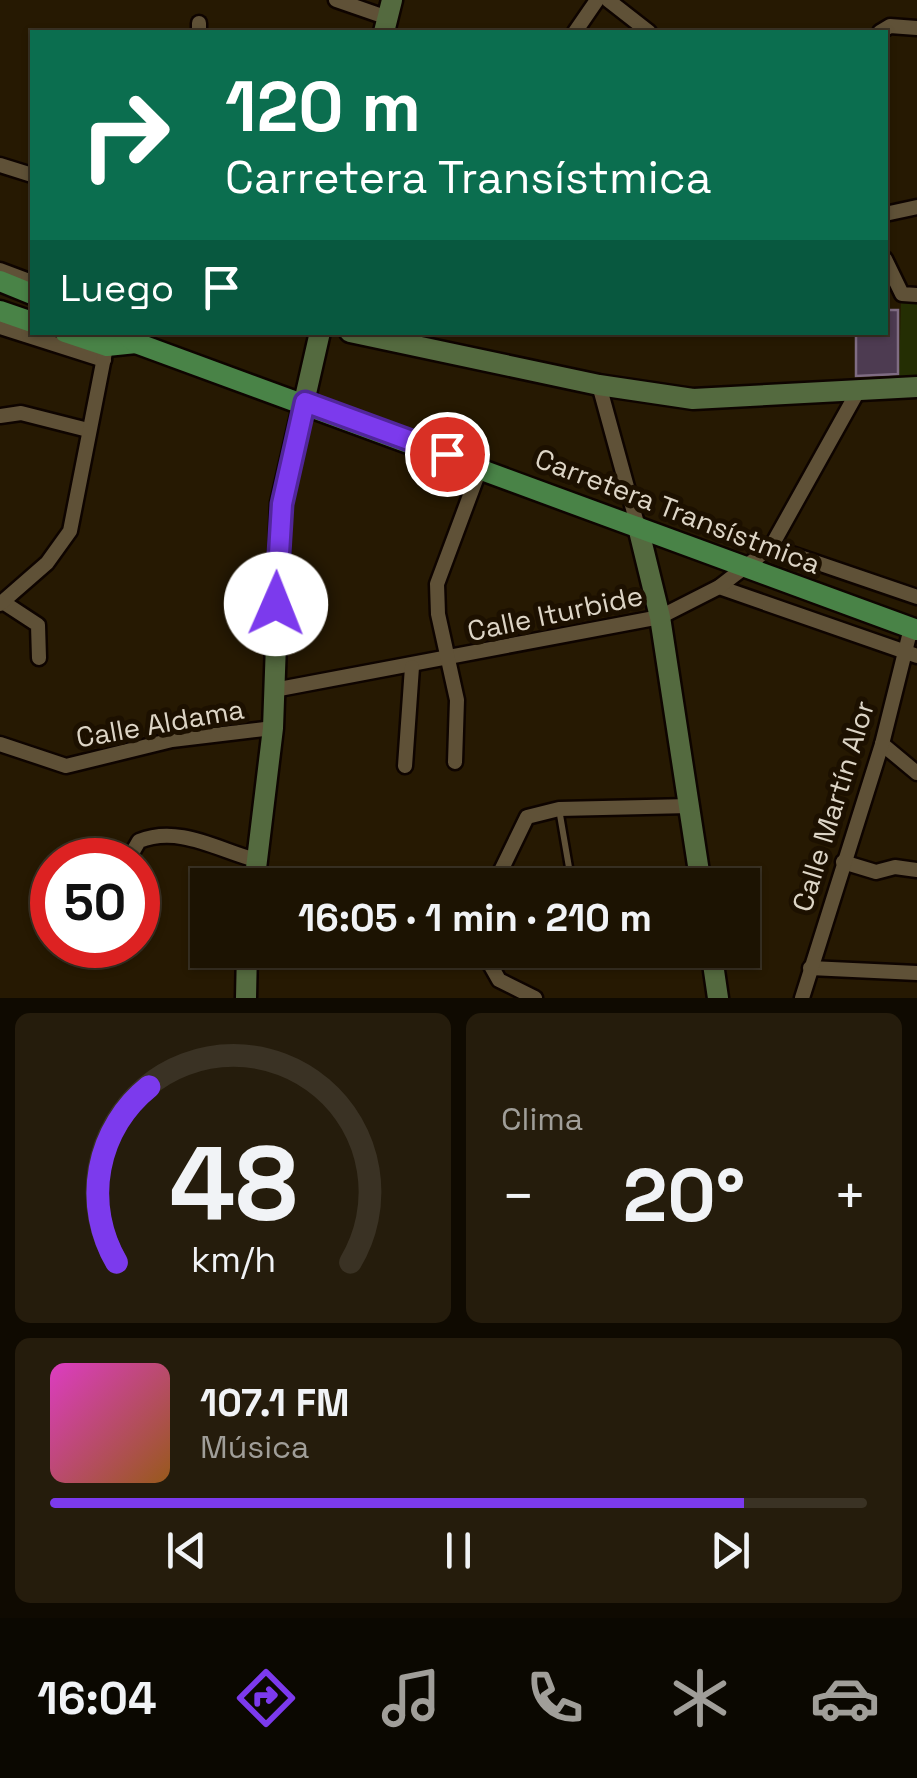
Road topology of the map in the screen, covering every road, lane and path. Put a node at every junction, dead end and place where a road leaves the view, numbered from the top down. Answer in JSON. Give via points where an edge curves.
{"nodes":[{"id":1,"x":336,"y":0,"type":"edge"},
{"id":2,"x":598,"y":0,"type":"edge"},
{"id":3,"x":608,"y":0,"type":"edge"},
{"id":4,"x":388,"y":17,"type":"edge"},
{"id":5,"x":917,"y":28,"type":"edge"},
{"id":6,"x":576,"y":30,"type":"edge"},
{"id":7,"x":646,"y":30,"type":"edge"},
{"id":8,"x":883,"y":30,"type":"edge"},
{"id":9,"x":0,"y":165,"type":"edge"},
{"id":10,"x":30,"y":175,"type":"edge"},
{"id":11,"x":917,"y":207,"type":"edge"},
{"id":12,"x":888,"y":213,"type":"edge"},
{"id":13,"x":888,"y":265,"type":"edge"},
{"id":14,"x":0,"y":270,"type":"edge"},
{"id":15,"x":0,"y":281,"type":"edge"},
{"id":16,"x":30,"y":281,"type":"edge"},
{"id":17,"x":30,"y":293,"type":"edge"},
{"id":18,"x":917,"y":295,"type":"edge"},
{"id":19,"x":0,"y":311,"type":"edge"},
{"id":20,"x":30,"y":321,"type":"edge"},
{"id":21,"x":0,"y":326,"type":"edge"},
{"id":22,"x":30,"y":330,"type":"edge"},
{"id":23,"x":61,"y":335,"type":"edge"},
{"id":24,"x":79,"y":335,"type":"edge"},
{"id":25,"x":319,"y":335,"type":"edge"},
{"id":26,"x":364,"y":335,"type":"edge"},
{"id":27,"x":116,"y":343,"type":"edge"},
{"id":28,"x":599,"y":385,"type":"junction"},
{"id":29,"x":917,"y":388,"type":"edge"},
{"id":30,"x":858,"y":392,"type":"junction"},
{"id":31,"x":305,"y":402,"type":"junction"},
{"id":32,"x":0,"y":416,"type":"edge"},
{"id":33,"x":88,"y":430,"type":"junction"},
{"id":34,"x":481,"y":466,"type":"junction"},
{"id":35,"x":638,"y":527,"type":"junction"},
{"id":36,"x":771,"y":548,"type":"junction"},
{"id":37,"x":749,"y":567,"type":"junction"},
{"id":38,"x":718,"y":586,"type":"junction"},
{"id":39,"x":917,"y":597,"type":"edge"},
{"id":40,"x":2,"y":599,"type":"edge"},
{"id":41,"x":660,"y":617,"type":"junction"},
{"id":42,"x":915,"y":624,"type":"edge"},
{"id":43,"x":910,"y":654,"type":"edge"},
{"id":44,"x":39,"y":658,"type":"dead end"},
{"id":45,"x":449,"y":660,"type":"junction"},
{"id":46,"x":412,"y":667,"type":"junction"},
{"id":47,"x":274,"y":690,"type":"junction"},
{"id":48,"x":272,"y":728,"type":"junction"},
{"id":49,"x":0,"y":744,"type":"edge"},
{"id":50,"x":882,"y":744,"type":"junction"},
{"id":51,"x":455,"y":762,"type":"dead end"},
{"id":52,"x":404,"y":766,"type":"dead end"},
{"id":53,"x":917,"y":772,"type":"edge"},
{"id":54,"x":690,"y":806,"type":"junction"},
{"id":55,"x":559,"y":808,"type":"junction"},
{"id":56,"x":148,"y":838,"type":"edge"},
{"id":57,"x":256,"y":860,"type":"junction"},
{"id":58,"x":843,"y":862,"type":"junction"},
{"id":59,"x":255,"y":868,"type":"edge"},
{"id":60,"x":502,"y":868,"type":"edge"},
{"id":61,"x":569,"y":868,"type":"edge"},
{"id":62,"x":699,"y":868,"type":"edge"},
{"id":63,"x":917,"y":870,"type":"edge"},
{"id":64,"x":247,"y":968,"type":"edge"},
{"id":65,"x":492,"y":968,"type":"edge"},
{"id":66,"x":714,"y":968,"type":"edge"},
{"id":67,"x":810,"y":968,"type":"junction"},
{"id":68,"x":917,"y":972,"type":"edge"},
{"id":69,"x":246,"y":998,"type":"edge"},
{"id":70,"x":534,"y":998,"type":"edge"},
{"id":71,"x":718,"y":998,"type":"edge"},
{"id":72,"x":802,"y":998,"type":"edge"}],
"edges":[{"from":1,"to":4,"type":"street"},
{"from":2,"to":6,"type":"street"},
{"from":3,"to":7,"type":"street"},
{"from":5,"to":8,"type":"street"},
{"from":9,"to":10,"type":"street"},
{"from":11,"to":12,"type":"street"},
{"from":13,"to":18,"type":"street","via":[[902,294]]},
{"from":14,"to":16,"type":"street"},
{"from":15,"to":17,"type":"main road"},
{"from":19,"to":20,"type":"main road"},
{"from":21,"to":22,"type":"street"},
{"from":23,"to":27,"type":"street"},
{"from":24,"to":27,"type":"main road","name":"Carretera Transístmica"},
{"from":25,"to":31,"type":"main road"},
{"from":26,"to":28,"type":"main road"},
{"from":27,"to":31,"type":"main road","name":"Carretera Transístmica"},
{"from":27,"to":33,"type":"street"},
{"from":28,"to":30,"type":"main road","via":[[693,399]]},
{"from":28,"to":35,"type":"street"},
{"from":29,"to":30,"type":"main road"},
{"from":30,"to":36,"type":"street","name":"Calle Iturbide"},
{"from":31,"to":34,"type":"main road","name":"Carretera Transístmica"},
{"from":31,"to":47,"type":"main road","via":[[282,504]]},
{"from":32,"to":33,"type":"street","via":[[21,413]]},
{"from":33,"to":40,"type":"street","via":[[70,531],[47,564]]},
{"from":34,"to":35,"type":"main road","name":"Carretera Transístmica"},
{"from":34,"to":45,"type":"street","via":[[438,584]]},
{"from":35,"to":37,"type":"main road","name":"Carretera Transístmica"},
{"from":35,"to":41,"type":"main road"},
{"from":36,"to":37,"type":"street","name":"Calle Iturbide"},
{"from":36,"to":39,"type":"street"},
{"from":37,"to":38,"type":"street","name":"Calle Iturbide"},
{"from":37,"to":42,"type":"main road","name":"Carretera Transístmica"},
{"from":38,"to":41,"type":"street","name":"Calle Iturbide"},
{"from":38,"to":43,"type":"street"},
{"from":40,"to":44,"type":"street","via":[[38,625]]},
{"from":41,"to":45,"type":"street","name":"Calle Iturbide"},
{"from":41,"to":54,"type":"main road"},
{"from":42,"to":43,"type":"street","name":"Calle Martín Alor"},
{"from":43,"to":50,"type":"street","name":"Calle Martín Alor"},
{"from":45,"to":46,"type":"street","name":"Calle Iturbide"},
{"from":45,"to":51,"type":"street","via":[[458,715]]},
{"from":46,"to":47,"type":"street","name":"Calle Iturbide"},
{"from":46,"to":52,"type":"street"},
{"from":47,"to":48,"type":"main road"},
{"from":48,"to":49,"type":"street","name":"Calle Aldama","via":[[172,740],[66,766]]},
{"from":48,"to":57,"type":"main road"},
{"from":50,"to":53,"type":"street"},
{"from":50,"to":58,"type":"street","name":"Calle Martín Alor"},
{"from":54,"to":55,"type":"street"},
{"from":54,"to":62,"type":"main road"},
{"from":55,"to":60,"type":"street","via":[[527,817]]},
{"from":55,"to":61,"type":"lane"},
{"from":56,"to":57,"type":"street","via":[[190,838]]},
{"from":57,"to":59,"type":"main road"},
{"from":58,"to":63,"type":"street","via":[[876,872],[896,866]]},
{"from":58,"to":67,"type":"street","name":"Calle Martín Alor"},
{"from":64,"to":69,"type":"main road"},
{"from":65,"to":70,"type":"street","via":[[499,980]]},
{"from":66,"to":71,"type":"main road"},
{"from":67,"to":68,"type":"street"},
{"from":67,"to":72,"type":"street","name":"Calle Martín Alor"}]}
